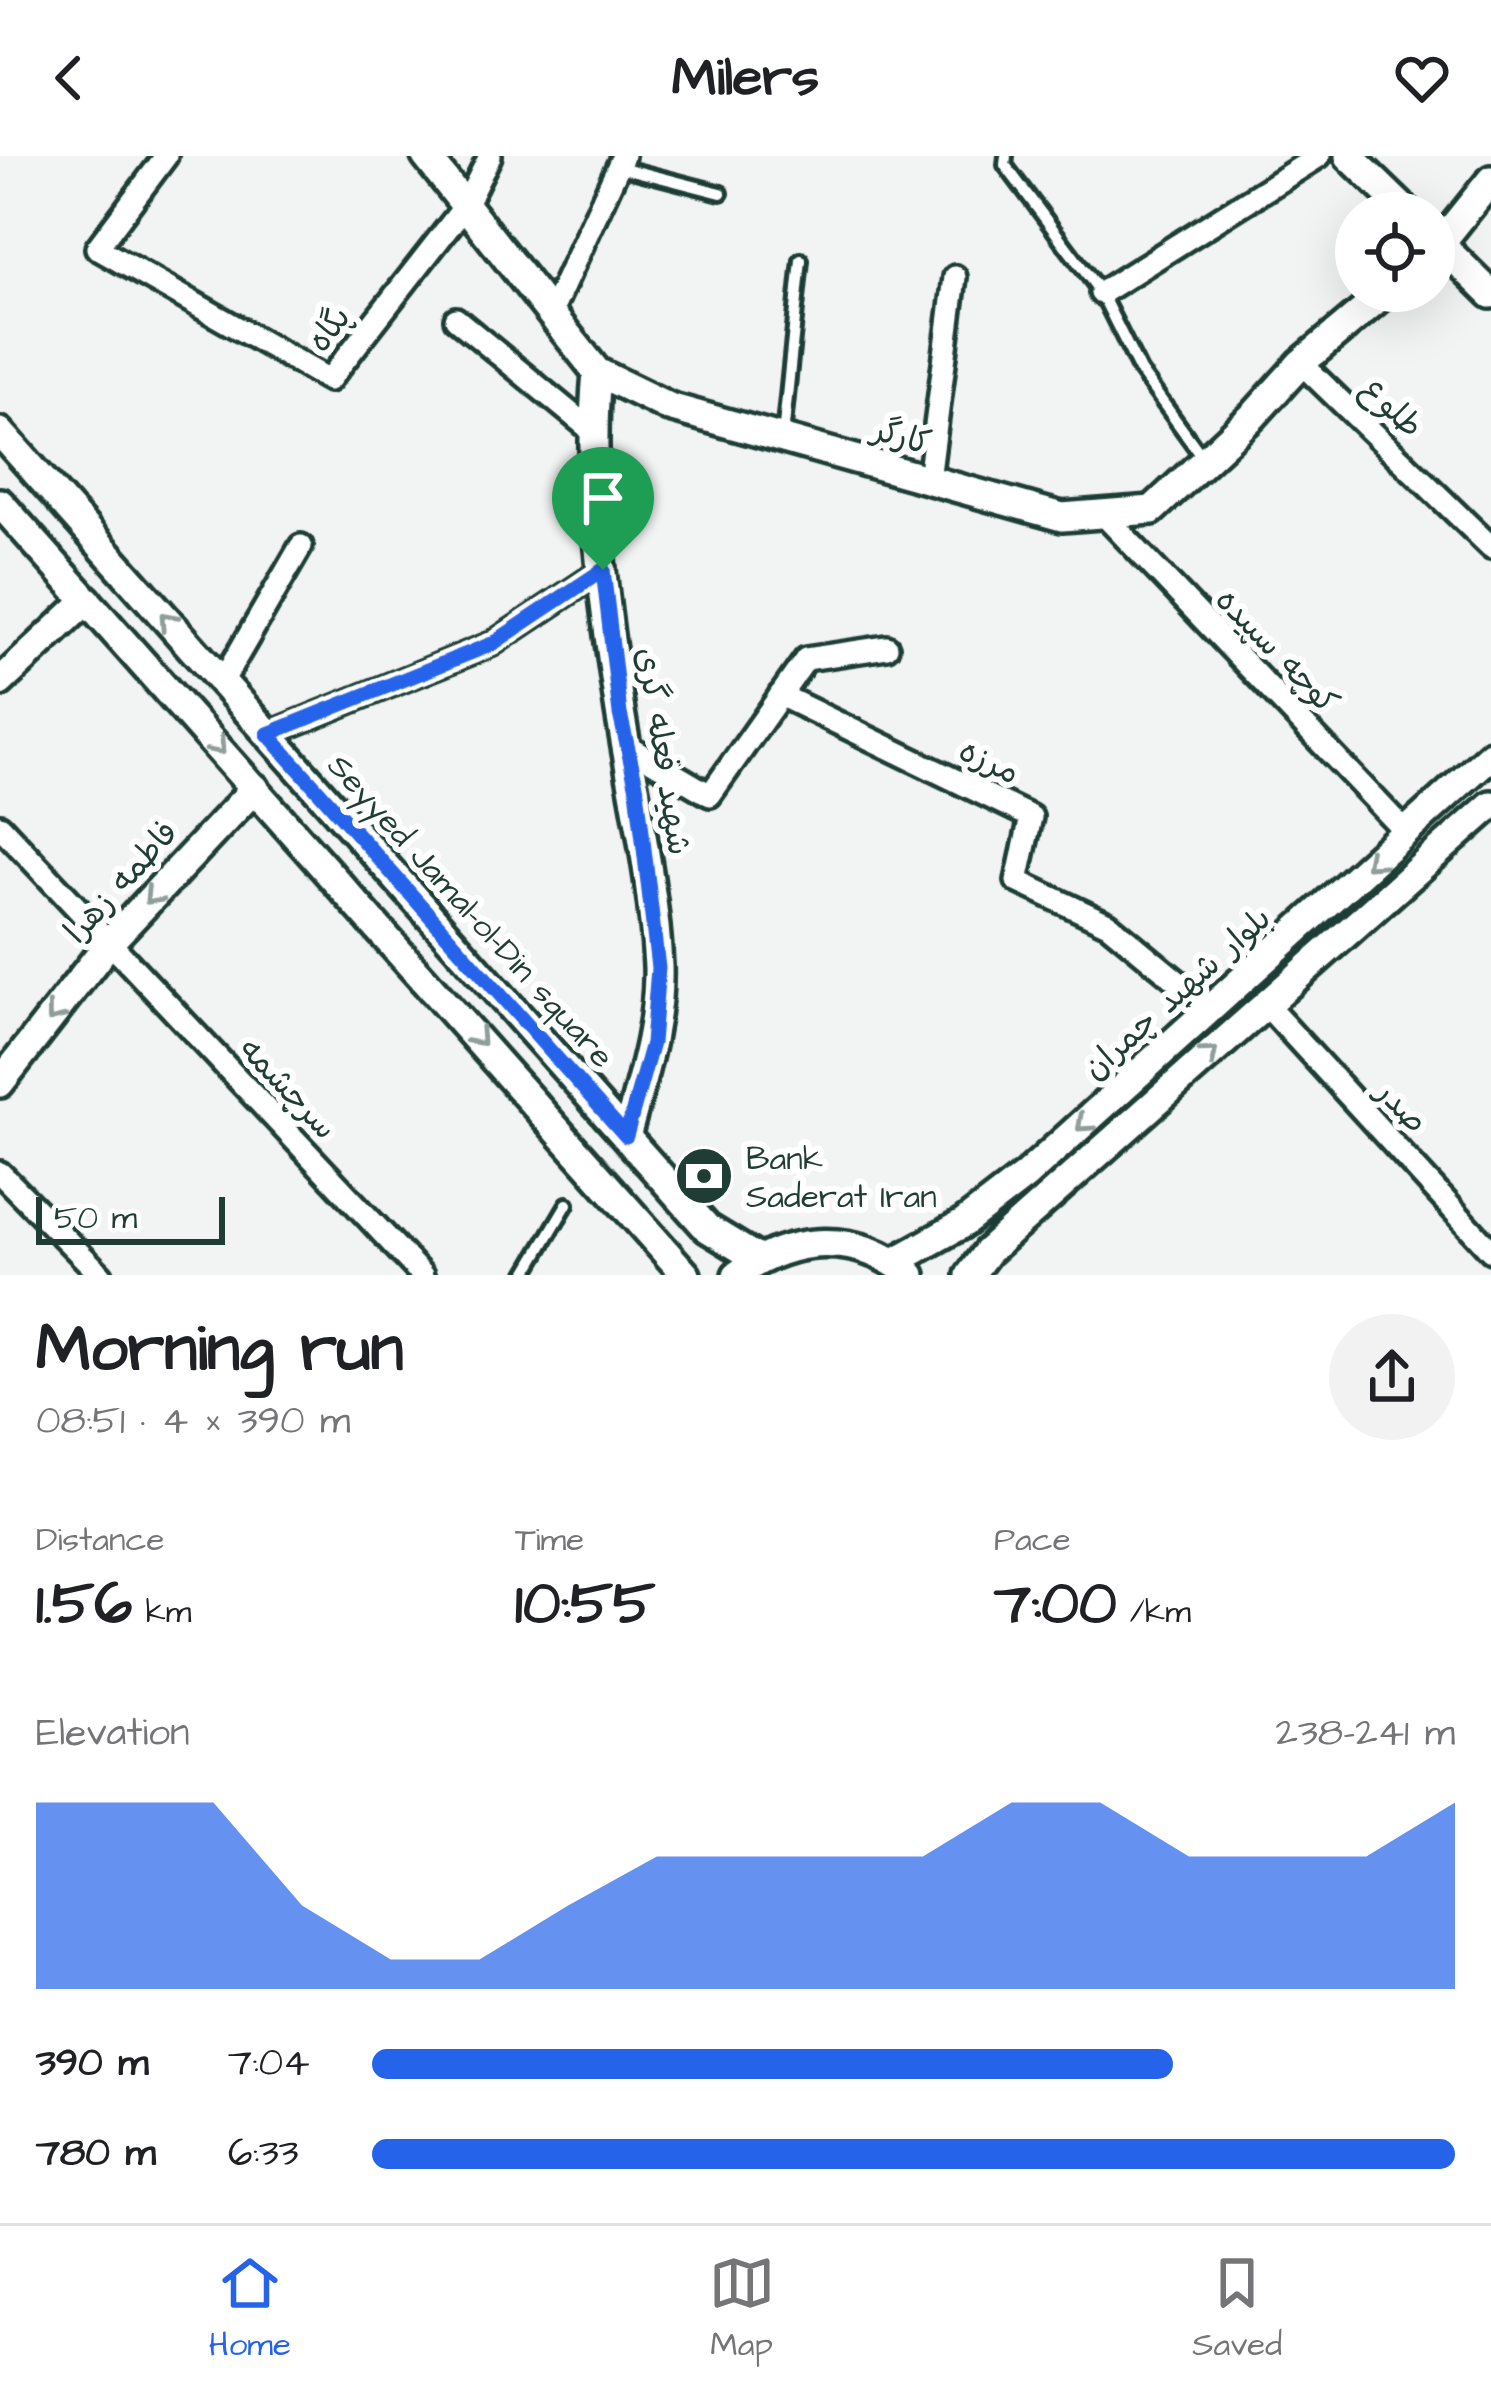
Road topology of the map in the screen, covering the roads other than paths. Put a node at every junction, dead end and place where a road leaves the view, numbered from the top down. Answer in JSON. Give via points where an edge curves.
{"nodes":[{"id":1,"x":166,"y":156,"type":"edge"},
{"id":2,"x":426,"y":156,"type":"edge"},
{"id":3,"x":490,"y":156,"type":"edge"},
{"id":4,"x":1006,"y":156,"type":"edge"},
{"id":5,"x":1318,"y":156,"type":"edge"},
{"id":6,"x":1349,"y":156,"type":"edge"},
{"id":7,"x":620,"y":161,"type":"edge"},
{"id":8,"x":1491,"y":180,"type":"edge"},
{"id":9,"x":1386,"y":192,"type":"edge"},
{"id":10,"x":721,"y":194,"type":"dead end"},
{"id":11,"x":465,"y":206,"type":"junction"},
{"id":12,"x":1455,"y":223,"type":"edge"},
{"id":13,"x":801,"y":260,"type":"dead end"},
{"id":14,"x":1455,"y":262,"type":"edge"},
{"id":15,"x":955,"y":277,"type":"dead end"},
{"id":16,"x":1101,"y":293,"type":"junction"},
{"id":17,"x":1491,"y":294,"type":"edge"},
{"id":18,"x":1362,"y":312,"type":"edge"},
{"id":19,"x":550,"y":315,"type":"junction"},
{"id":20,"x":456,"y":319,"type":"dead end"},
{"id":21,"x":1301,"y":363,"type":"junction"},
{"id":22,"x":597,"y":372,"type":"junction"},
{"id":23,"x":591,"y":430,"type":"junction"},
{"id":24,"x":0,"y":432,"type":"edge"},
{"id":25,"x":783,"y":439,"type":"junction"},
{"id":26,"x":1204,"y":461,"type":"junction"},
{"id":27,"x":928,"y":480,"type":"junction"},
{"id":28,"x":0,"y":503,"type":"edge"},
{"id":29,"x":1103,"y":514,"type":"junction"},
{"id":30,"x":301,"y":546,"type":"dead end"},
{"id":31,"x":1491,"y":547,"type":"edge"},
{"id":32,"x":603,"y":570,"type":"junction"},
{"id":33,"x":87,"y":600,"type":"junction"},
{"id":34,"x":887,"y":647,"type":"dead end"},
{"id":35,"x":0,"y":682,"type":"edge"},
{"id":36,"x":222,"y":682,"type":"junction"},
{"id":37,"x":780,"y":695,"type":"junction"},
{"id":38,"x":268,"y":734,"type":"junction"},
{"id":39,"x":628,"y":747,"type":"junction"},
{"id":40,"x":1491,"y":755,"type":"edge"},
{"id":41,"x":255,"y":788,"type":"junction"},
{"id":42,"x":1491,"y":805,"type":"edge"},
{"id":43,"x":0,"y":826,"type":"edge"},
{"id":44,"x":1406,"y":832,"type":"junction"},
{"id":45,"x":108,"y":944,"type":"junction"},
{"id":46,"x":1266,"y":1005,"type":"junction"},
{"id":47,"x":1210,"y":1009,"type":"junction"},
{"id":48,"x":0,"y":1083,"type":"edge"},
{"id":49,"x":626,"y":1136,"type":"junction"},
{"id":50,"x":0,"y":1173,"type":"edge"},
{"id":51,"x":567,"y":1204,"type":"dead end"},
{"id":52,"x":1491,"y":1251,"type":"edge"},
{"id":53,"x":748,"y":1267,"type":"edge"},
{"id":54,"x":903,"y":1268,"type":"edge"},
{"id":55,"x":101,"y":1275,"type":"edge"},
{"id":56,"x":422,"y":1275,"type":"edge"},
{"id":57,"x":525,"y":1275,"type":"edge"},
{"id":58,"x":686,"y":1275,"type":"edge"},
{"id":59,"x":970,"y":1275,"type":"edge"}],
"edges":[{"from":1,"to":11,"type":"street","name":"پگاه","via":[[97,248],[329,380]]},
{"from":2,"to":11,"type":"main road","name":"کارگر"},
{"from":3,"to":11,"type":"street","name":"پگاه"},
{"from":4,"to":16,"type":"lane"},
{"from":5,"to":16,"type":"street"},
{"from":6,"to":9,"type":"main road"},
{"from":7,"to":10,"type":"lane"},
{"from":7,"to":19,"type":"street"},
{"from":8,"to":12,"type":"main road"},
{"from":11,"to":19,"type":"main road","name":"کارگر"},
{"from":13,"to":25,"type":"lane"},
{"from":14,"to":17,"type":"main road"},
{"from":15,"to":27,"type":"street"},
{"from":16,"to":26,"type":"lane","via":[[1140,371]]},
{"from":18,"to":21,"type":"main road","name":"کارگر"},
{"from":19,"to":22,"type":"main road","name":"کارگر"},
{"from":20,"to":23,"type":"street"},
{"from":21,"to":26,"type":"main road","name":"کارگر"},
{"from":21,"to":31,"type":"street","name":"طلوع"},
{"from":22,"to":23,"type":"main road","name":"شهید فعله گری"},
{"from":22,"to":25,"type":"main road","name":"کارگر","via":[[669,407]]},
{"from":23,"to":32,"type":"main road","name":"شهید فعله گری"},
{"from":36,"to":24,"type":"main road","name":"Seyyed Jamal-ol-Din square","one_way":true},
{"from":25,"to":27,"type":"main road","name":"کارگر"},
{"from":26,"to":29,"type":"main road","name":"کارگر","via":[[1152,510]]},
{"from":27,"to":29,"type":"main road","name":"کارگر","via":[[1062,518]]},
{"from":28,"to":33,"type":"main road"},
{"from":29,"to":44,"type":"street","name":"کوچه سپیده"},
{"from":30,"to":36,"type":"street"},
{"from":32,"to":38,"type":"street","via":[[492,644]]},
{"from":32,"to":39,"type":"main road","name":"شهید فعله گری"},
{"from":33,"to":35,"type":"main road"},
{"from":33,"to":41,"type":"main road","one_way":true},
{"from":34,"to":37,"type":"street","via":[[806,659]]},
{"from":36,"to":38,"type":"main road","name":"Seyyed Jamal-ol-Din square"},
{"from":37,"to":39,"type":"street","via":[[710,795]]},
{"from":37,"to":47,"type":"street","name":"مرزه","via":[[1031,817],[1017,881],[1108,924]]},
{"from":38,"to":49,"type":"main road","name":"Seyyed Jamal-ol-Din square"},
{"from":39,"to":49,"type":"main road","name":"شهید فعله گری","via":[[658,968],[652,1043]]},
{"from":40,"to":44,"type":"main road","name":"بلوار شهید چمران"},
{"from":41,"to":45,"type":"main road","name":"فاطمه زهرا","one_way":true},
{"from":41,"to":58,"type":"main road","one_way":true},
{"from":42,"to":46,"type":"main road","name":"بلوار شهید چمران"},
{"from":43,"to":45,"type":"street","name":"سرچشمه"},
{"from":44,"to":47,"type":"main road","name":"بلوار شهید چمران","one_way":true},
{"from":45,"to":48,"type":"main road","name":"فاطمه زهرا","one_way":true},
{"from":45,"to":56,"type":"street","name":"سرچشمه"},
{"from":46,"to":52,"type":"street","name":"صدر"},
{"from":59,"to":46,"type":"main road","name":"بلوار شهید چمران","one_way":true},
{"from":47,"to":54,"type":"main road","name":"بلوار شهید چمران","one_way":true,"via":[[1025,1176]]},
{"from":49,"to":53,"type":"main road","name":"Seyyed Jamal-ol-Din square"},
{"from":50,"to":55,"type":"street"},
{"from":51,"to":57,"type":"lane"},
{"from":53,"to":54,"type":"main road","via":[[812,1242],[869,1250]]}]}
